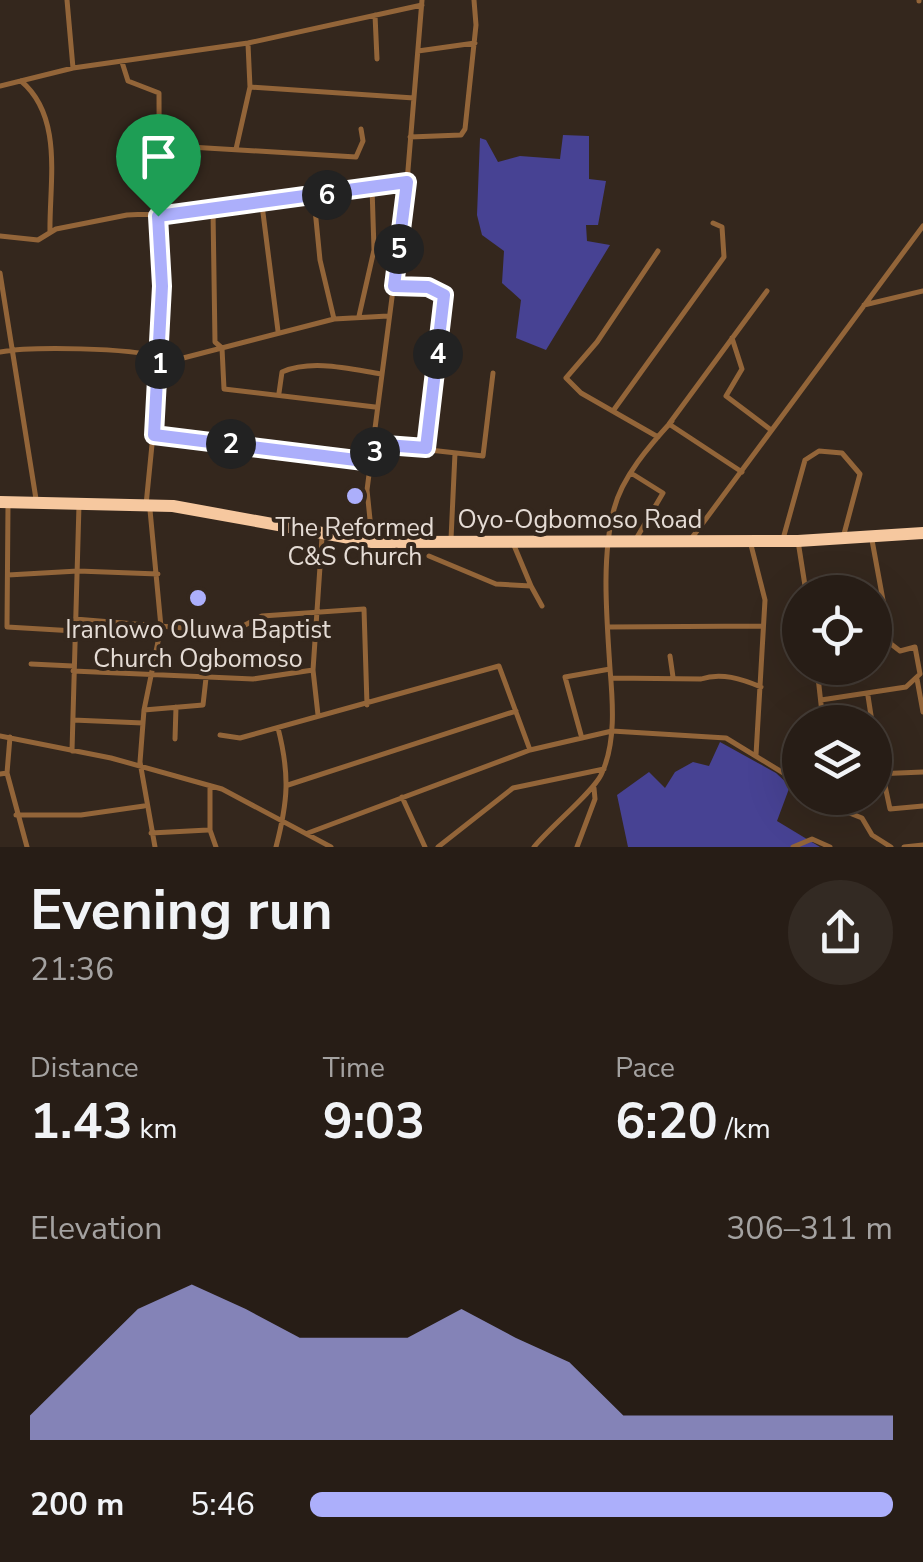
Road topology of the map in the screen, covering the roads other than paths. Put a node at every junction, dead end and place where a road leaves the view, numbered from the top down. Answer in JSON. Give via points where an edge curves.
{"nodes":[{"id":1,"x":67,"y":0,"type":"edge"},
{"id":2,"x":474,"y":0,"type":"edge"},
{"id":3,"x":422,"y":3,"type":"edge"},
{"id":4,"x":376,"y":15,"type":"junction"},
{"id":5,"x":248,"y":43,"type":"junction"},
{"id":6,"x":474,"y":43,"type":"junction"},
{"id":7,"x":418,"y":51,"type":"junction"},
{"id":8,"x":377,"y":59,"type":"dead end"},
{"id":9,"x":122,"y":62,"type":"junction"},
{"id":10,"x":73,"y":68,"type":"junction"},
{"id":11,"x":21,"y":81,"type":"junction"},
{"id":12,"x":0,"y":86,"type":"edge"},
{"id":13,"x":250,"y":87,"type":"junction"},
{"id":14,"x":414,"y":98,"type":"junction"},
{"id":15,"x":361,"y":129,"type":"dead end"},
{"id":16,"x":410,"y":137,"type":"junction"},
{"id":17,"x":157,"y":145,"type":"junction"},
{"id":18,"x":236,"y":150,"type":"junction"},
{"id":19,"x":407,"y":182,"type":"junction"},
{"id":20,"x":372,"y":186,"type":"junction"},
{"id":21,"x":314,"y":198,"type":"junction"},
{"id":22,"x":262,"y":204,"type":"junction"},
{"id":23,"x":213,"y":211,"type":"junction"},
{"id":24,"x":158,"y":216,"type":"junction"},
{"id":25,"x":713,"y":223,"type":"dead end"},
{"id":26,"x":923,"y":226,"type":"edge"},
{"id":27,"x":50,"y":232,"type":"junction"},
{"id":28,"x":0,"y":236,"type":"edge"},
{"id":29,"x":658,"y":251,"type":"dead end"},
{"id":30,"x":0,"y":273,"type":"edge"},
{"id":31,"x":394,"y":286,"type":"junction"},
{"id":32,"x":923,"y":291,"type":"edge"},
{"id":33,"x":767,"y":292,"type":"dead end"},
{"id":34,"x":864,"y":305,"type":"junction"},
{"id":35,"x":360,"y":316,"type":"junction"},
{"id":36,"x":388,"y":316,"type":"junction"},
{"id":37,"x":334,"y":318,"type":"junction"},
{"id":38,"x":278,"y":331,"type":"junction"},
{"id":39,"x":732,"y":338,"type":"junction"},
{"id":40,"x":222,"y":348,"type":"junction"},
{"id":41,"x":14,"y":349,"type":"junction"},
{"id":42,"x":0,"y":352,"type":"edge"},
{"id":43,"x":160,"y":361,"type":"junction"},
{"id":44,"x":493,"y":373,"type":"dead end"},
{"id":45,"x":381,"y":374,"type":"junction"},
{"id":46,"x":278,"y":394,"type":"junction"},
{"id":47,"x":376,"y":407,"type":"junction"},
{"id":48,"x":612,"y":411,"type":"junction"},
{"id":49,"x":672,"y":421,"type":"junction"},
{"id":50,"x":770,"y":430,"type":"junction"},
{"id":51,"x":154,"y":435,"type":"junction"},
{"id":52,"x":658,"y":437,"type":"junction"},
{"id":53,"x":426,"y":448,"type":"junction"},
{"id":54,"x":455,"y":453,"type":"junction"},
{"id":55,"x":372,"y":456,"type":"junction"},
{"id":56,"x":742,"y":472,"type":"junction"},
{"id":57,"x":630,"y":473,"type":"junction"},
{"id":58,"x":4,"y":502,"type":"edge"},
{"id":59,"x":36,"y":502,"type":"junction"},
{"id":60,"x":79,"y":502,"type":"junction"},
{"id":61,"x":146,"y":505,"type":"junction"},
{"id":62,"x":923,"y":533,"type":"edge"},
{"id":63,"x":322,"y":534,"type":"junction"},
{"id":64,"x":871,"y":536,"type":"junction"},
{"id":65,"x":843,"y":537,"type":"junction"},
{"id":66,"x":750,"y":540,"type":"junction"},
{"id":67,"x":782,"y":541,"type":"junction"},
{"id":68,"x":798,"y":541,"type":"junction"},
{"id":69,"x":372,"y":542,"type":"junction"},
{"id":70,"x":451,"y":542,"type":"junction"},
{"id":71,"x":512,"y":542,"type":"junction"},
{"id":72,"x":609,"y":542,"type":"junction"},
{"id":73,"x":634,"y":542,"type":"junction"},
{"id":74,"x":689,"y":542,"type":"junction"},
{"id":75,"x":430,"y":556,"type":"dead end"},
{"id":76,"x":78,"y":573,"type":"junction"},
{"id":77,"x":158,"y":574,"type":"junction"},
{"id":78,"x":7,"y":575,"type":"junction"},
{"id":79,"x":803,"y":575,"type":"edge"},
{"id":80,"x":532,"y":586,"type":"junction"},
{"id":81,"x":542,"y":606,"type":"dead end"},
{"id":82,"x":316,"y":609,"type":"junction"},
{"id":83,"x":75,"y":619,"type":"junction"},
{"id":84,"x":763,"y":626,"type":"junction"},
{"id":85,"x":161,"y":627,"type":"junction"},
{"id":86,"x":608,"y":627,"type":"junction"},
{"id":87,"x":76,"y":631,"type":"junction"},
{"id":88,"x":923,"y":640,"type":"edge"},
{"id":89,"x":915,"y":647,"type":"junction"},
{"id":90,"x":670,"y":656,"type":"dead end"},
{"id":91,"x":31,"y":664,"type":"dead end"},
{"id":92,"x":73,"y":669,"type":"junction"},
{"id":93,"x":610,"y":669,"type":"junction"},
{"id":94,"x":313,"y":670,"type":"junction"},
{"id":95,"x":206,"y":677,"type":"junction"},
{"id":96,"x":152,"y":678,"type":"junction"},
{"id":97,"x":611,"y":678,"type":"junction"},
{"id":98,"x":673,"y":678,"type":"junction"},
{"id":99,"x":917,"y":679,"type":"junction"},
{"id":100,"x":819,"y":685,"type":"edge"},
{"id":101,"x":762,"y":688,"type":"junction"},
{"id":102,"x":868,"y":696,"type":"junction"},
{"id":103,"x":821,"y":700,"type":"junction"},
{"id":104,"x":367,"y":705,"type":"junction"},
{"id":105,"x":821,"y":705,"type":"edge"},
{"id":106,"x":869,"y":705,"type":"edge"},
{"id":107,"x":176,"y":707,"type":"junction"},
{"id":108,"x":144,"y":710,"type":"junction"},
{"id":109,"x":516,"y":711,"type":"junction"},
{"id":110,"x":923,"y":712,"type":"edge"},
{"id":111,"x":318,"y":715,"type":"junction"},
{"id":112,"x":74,"y":720,"type":"junction"},
{"id":113,"x":143,"y":723,"type":"junction"},
{"id":114,"x":278,"y":728,"type":"junction"},
{"id":115,"x":612,"y":731,"type":"junction"},
{"id":116,"x":220,"y":735,"type":"dead end"},
{"id":117,"x":0,"y":736,"type":"edge"},
{"id":118,"x":581,"y":736,"type":"junction"},
{"id":119,"x":10,"y":737,"type":"junction"},
{"id":120,"x":174,"y":739,"type":"dead end"},
{"id":121,"x":530,"y":750,"type":"junction"},
{"id":122,"x":72,"y":751,"type":"junction"},
{"id":123,"x":756,"y":755,"type":"junction"},
{"id":124,"x":140,"y":768,"type":"junction"},
{"id":125,"x":604,"y":769,"type":"junction"},
{"id":126,"x":923,"y":772,"type":"edge"},
{"id":127,"x":892,"y":773,"type":"edge"},
{"id":128,"x":3,"y":774,"type":"edge"},
{"id":129,"x":782,"y":774,"type":"edge"},
{"id":130,"x":288,"y":785,"type":"junction"},
{"id":131,"x":210,"y":786,"type":"junction"},
{"id":132,"x":594,"y":788,"type":"junction"},
{"id":133,"x":402,"y":797,"type":"junction"},
{"id":134,"x":144,"y":806,"type":"junction"},
{"id":135,"x":923,"y":806,"type":"edge"},
{"id":136,"x":892,"y":808,"type":"edge"},
{"id":137,"x":854,"y":815,"type":"edge"},
{"id":138,"x":16,"y":816,"type":"junction"},
{"id":139,"x":284,"y":818,"type":"junction"},
{"id":140,"x":210,"y":830,"type":"junction"},
{"id":141,"x":308,"y":833,"type":"junction"},
{"id":142,"x":152,"y":834,"type":"junction"},
{"id":143,"x":923,"y":845,"type":"edge"},
{"id":144,"x":27,"y":847,"type":"edge"},
{"id":145,"x":155,"y":847,"type":"edge"},
{"id":146,"x":216,"y":847,"type":"edge"},
{"id":147,"x":276,"y":847,"type":"edge"},
{"id":148,"x":331,"y":847,"type":"edge"},
{"id":149,"x":425,"y":847,"type":"edge"},
{"id":150,"x":438,"y":847,"type":"edge"},
{"id":151,"x":534,"y":847,"type":"edge"},
{"id":152,"x":577,"y":847,"type":"edge"},
{"id":153,"x":793,"y":847,"type":"edge"},
{"id":154,"x":830,"y":847,"type":"edge"},
{"id":155,"x":891,"y":847,"type":"edge"},
{"id":156,"x":904,"y":847,"type":"edge"}],
"edges":[{"from":1,"to":10,"type":"street"},
{"from":2,"to":6,"type":"street"},
{"from":3,"to":4,"type":"street"},
{"from":3,"to":7,"type":"street"},
{"from":4,"to":5,"type":"street"},
{"from":4,"to":8,"type":"street"},
{"from":5,"to":9,"type":"street"},
{"from":5,"to":13,"type":"street"},
{"from":6,"to":7,"type":"street"},
{"from":6,"to":16,"type":"street","via":[[463,133]]},
{"from":7,"to":14,"type":"street"},
{"from":9,"to":10,"type":"street"},
{"from":9,"to":17,"type":"street","via":[[128,81],[158,92]]},
{"from":10,"to":11,"type":"street"},
{"from":11,"to":12,"type":"street"},
{"from":11,"to":27,"type":"street","via":[[38,99],[48,134]]},
{"from":13,"to":14,"type":"street"},
{"from":13,"to":18,"type":"street"},
{"from":14,"to":16,"type":"street"},
{"from":15,"to":18,"type":"street","via":[[356,157]]},
{"from":16,"to":19,"type":"street"},
{"from":17,"to":18,"type":"street"},
{"from":17,"to":24,"type":"street"},
{"from":19,"to":20,"type":"street"},
{"from":19,"to":31,"type":"street"},
{"from":20,"to":21,"type":"street"},
{"from":20,"to":35,"type":"street","via":[[374,250]]},
{"from":21,"to":22,"type":"street"},
{"from":21,"to":37,"type":"street"},
{"from":22,"to":23,"type":"street"},
{"from":22,"to":38,"type":"street"},
{"from":23,"to":24,"type":"street"},
{"from":23,"to":40,"type":"street","via":[[215,342]]},
{"from":24,"to":27,"type":"street","via":[[127,215]]},
{"from":24,"to":43,"type":"street"},
{"from":25,"to":48,"type":"street","via":[[722,227],[724,256]]},
{"from":26,"to":34,"type":"street"},
{"from":27,"to":28,"type":"street","via":[[32,241]]},
{"from":29,"to":48,"type":"street","via":[[566,378]]},
{"from":30,"to":41,"type":"street"},
{"from":31,"to":36,"type":"street"},
{"from":31,"to":53,"type":"street","via":[[428,287],[444,295]]},
{"from":32,"to":34,"type":"street"},
{"from":33,"to":39,"type":"street"},
{"from":34,"to":50,"type":"street"},
{"from":35,"to":36,"type":"street"},
{"from":35,"to":37,"type":"street"},
{"from":36,"to":45,"type":"street"},
{"from":37,"to":38,"type":"street"},
{"from":38,"to":40,"type":"street"},
{"from":39,"to":49,"type":"street"},
{"from":39,"to":50,"type":"street","via":[[742,369],[726,396]]},
{"from":40,"to":43,"type":"street"},
{"from":40,"to":46,"type":"street","via":[[224,389]]},
{"from":41,"to":42,"type":"street"},
{"from":41,"to":43,"type":"street","via":[[124,349]]},
{"from":41,"to":59,"type":"street"},
{"from":43,"to":51,"type":"street"},
{"from":44,"to":54,"type":"street","via":[[486,454]]},
{"from":45,"to":46,"type":"street","via":[[288,368]]},
{"from":45,"to":47,"type":"street"},
{"from":46,"to":47,"type":"street"},
{"from":47,"to":55,"type":"street"},
{"from":48,"to":52,"type":"street"},
{"from":49,"to":52,"type":"street"},
{"from":49,"to":56,"type":"street"},
{"from":50,"to":56,"type":"street"},
{"from":51,"to":55,"type":"street","via":[[364,461]]},
{"from":51,"to":61,"type":"street"},
{"from":52,"to":57,"type":"street"},
{"from":53,"to":54,"type":"street"},
{"from":53,"to":55,"type":"street","via":[[386,445]]},
{"from":54,"to":70,"type":"street"},
{"from":55,"to":69,"type":"street"},
{"from":56,"to":74,"type":"street"},
{"from":57,"to":72,"type":"street","via":[[614,508]]},
{"from":57,"to":73,"type":"street","via":[[663,493]]},
{"from":58,"to":59,"type":"highway","name":"Oyo-Ogbomoso Road"},
{"from":58,"to":78,"type":"street"},
{"from":59,"to":60,"type":"highway","name":"Oyo-Ogbomoso Road"},
{"from":60,"to":61,"type":"highway","name":"Oyo-Ogbomoso Road"},
{"from":60,"to":76,"type":"street"},
{"from":61,"to":63,"type":"highway","name":"Oyo-Ogbomoso Road"},
{"from":61,"to":77,"type":"street"},
{"from":62,"to":64,"type":"highway","name":"Oyo-Ogbomoso Road"},
{"from":63,"to":69,"type":"highway","name":"Oyo-Ogbomoso Road"},
{"from":63,"to":82,"type":"street"},
{"from":64,"to":65,"type":"highway","name":"Oyo-Ogbomoso Road"},
{"from":64,"to":89,"type":"street","via":[[891,644],[900,651]]},
{"from":65,"to":67,"type":"street","via":[[860,474],[842,453],[830,450],[810,452],[805,460]]},
{"from":65,"to":68,"type":"highway","name":"Oyo-Ogbomoso Road"},
{"from":66,"to":67,"type":"highway","name":"Oyo-Ogbomoso Road"},
{"from":66,"to":74,"type":"highway","name":"Oyo-Ogbomoso Road"},
{"from":66,"to":84,"type":"street","via":[[764,583]]},
{"from":67,"to":68,"type":"highway","name":"Oyo-Ogbomoso Road"},
{"from":68,"to":79,"type":"street"},
{"from":69,"to":70,"type":"highway","name":"Oyo-Ogbomoso Road"},
{"from":70,"to":71,"type":"highway","name":"Oyo-Ogbomoso Road"},
{"from":71,"to":72,"type":"highway","name":"Oyo-Ogbomoso Road"},
{"from":71,"to":80,"type":"street"},
{"from":72,"to":73,"type":"highway","name":"Oyo-Ogbomoso Road"},
{"from":72,"to":86,"type":"street"},
{"from":73,"to":74,"type":"highway","name":"Oyo-Ogbomoso Road"},
{"from":75,"to":80,"type":"street","via":[[496,584]]},
{"from":76,"to":77,"type":"street"},
{"from":76,"to":78,"type":"street"},
{"from":76,"to":83,"type":"street"},
{"from":77,"to":85,"type":"street"},
{"from":78,"to":87,"type":"street","via":[[6,628]]},
{"from":80,"to":81,"type":"street"},
{"from":82,"to":85,"type":"street","via":[[311,616],[252,618],[232,632]]},
{"from":82,"to":94,"type":"street"},
{"from":82,"to":104,"type":"street","via":[[366,612]]},
{"from":83,"to":85,"type":"street"},
{"from":83,"to":87,"type":"street"},
{"from":84,"to":86,"type":"street"},
{"from":84,"to":101,"type":"street"},
{"from":85,"to":96,"type":"street"},
{"from":86,"to":93,"type":"street"},
{"from":87,"to":92,"type":"street"},
{"from":88,"to":89,"type":"street"},
{"from":89,"to":99,"type":"street"},
{"from":90,"to":98,"type":"street"},
{"from":91,"to":92,"type":"street"},
{"from":92,"to":96,"type":"street"},
{"from":92,"to":112,"type":"street"},
{"from":93,"to":97,"type":"street"},
{"from":93,"to":118,"type":"street","via":[[566,677]]},
{"from":94,"to":95,"type":"street","via":[[260,679]]},
{"from":94,"to":111,"type":"street"},
{"from":95,"to":96,"type":"street"},
{"from":95,"to":107,"type":"street","via":[[205,703]]},
{"from":96,"to":108,"type":"street"},
{"from":97,"to":98,"type":"street"},
{"from":97,"to":115,"type":"street"},
{"from":98,"to":101,"type":"street","via":[[711,675]]},
{"from":99,"to":102,"type":"street"},
{"from":99,"to":110,"type":"street"},
{"from":100,"to":103,"type":"street"},
{"from":101,"to":123,"type":"street"},
{"from":102,"to":103,"type":"street"},
{"from":102,"to":106,"type":"street"},
{"from":103,"to":105,"type":"street"},
{"from":104,"to":109,"type":"street","via":[[499,666]]},
{"from":104,"to":111,"type":"street"},
{"from":107,"to":108,"type":"street"},
{"from":107,"to":120,"type":"street"},
{"from":108,"to":113,"type":"street"},
{"from":109,"to":121,"type":"street"},
{"from":109,"to":130,"type":"street"},
{"from":111,"to":114,"type":"street"},
{"from":112,"to":113,"type":"street"},
{"from":112,"to":122,"type":"street"},
{"from":113,"to":124,"type":"street"},
{"from":114,"to":116,"type":"street","via":[[240,738]]},
{"from":114,"to":130,"type":"street"},
{"from":115,"to":118,"type":"street"},
{"from":115,"to":123,"type":"street","via":[[720,737]]},
{"from":115,"to":125,"type":"street"},
{"from":117,"to":119,"type":"street"},
{"from":118,"to":121,"type":"street"},
{"from":119,"to":122,"type":"street"},
{"from":119,"to":128,"type":"street"},
{"from":121,"to":133,"type":"street"},
{"from":122,"to":124,"type":"street"},
{"from":123,"to":129,"type":"street"},
{"from":124,"to":131,"type":"street"},
{"from":124,"to":134,"type":"street"},
{"from":125,"to":132,"type":"street"},
{"from":125,"to":150,"type":"street","via":[[513,788]]},
{"from":126,"to":127,"type":"street"},
{"from":128,"to":138,"type":"street"},
{"from":130,"to":139,"type":"street"},
{"from":131,"to":139,"type":"street"},
{"from":131,"to":140,"type":"street"},
{"from":132,"to":151,"type":"street"},
{"from":132,"to":152,"type":"street"},
{"from":133,"to":141,"type":"street"},
{"from":133,"to":149,"type":"street"},
{"from":134,"to":138,"type":"street"},
{"from":134,"to":142,"type":"street"},
{"from":135,"to":136,"type":"street"},
{"from":137,"to":155,"type":"street"},
{"from":138,"to":144,"type":"street"},
{"from":139,"to":141,"type":"street"},
{"from":139,"to":147,"type":"street"},
{"from":140,"to":142,"type":"street"},
{"from":140,"to":146,"type":"street"},
{"from":141,"to":148,"type":"street"},
{"from":142,"to":145,"type":"street"},
{"from":143,"to":156,"type":"street"},
{"from":153,"to":154,"type":"street","via":[[812,840]]}]}
